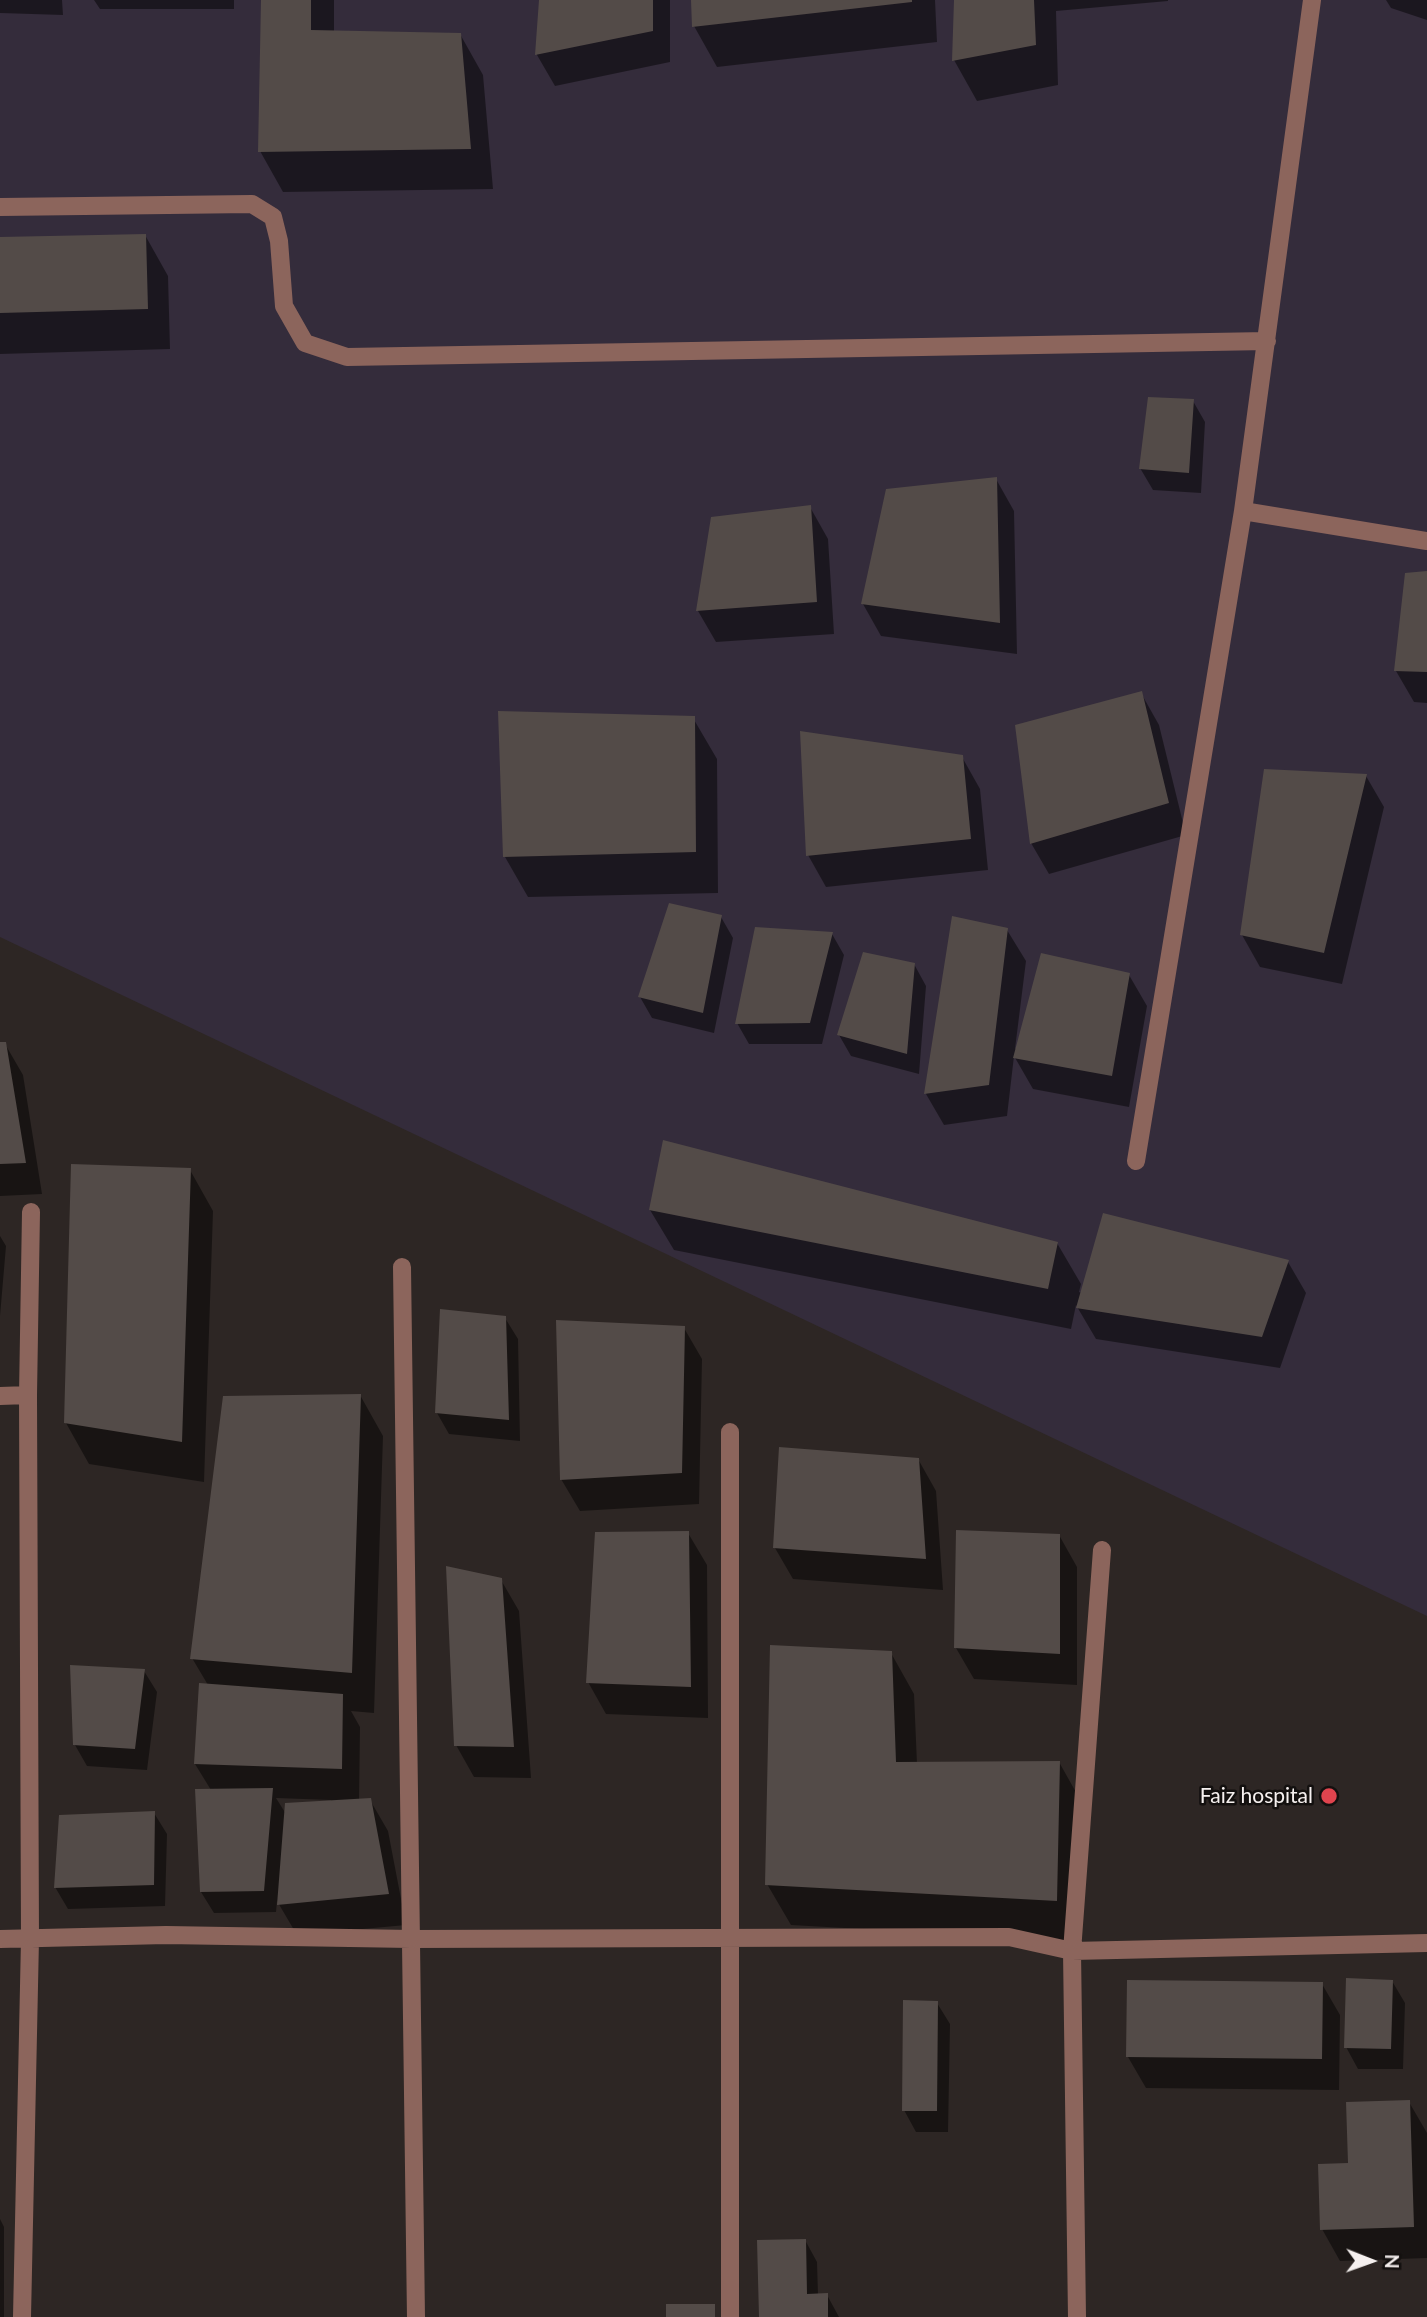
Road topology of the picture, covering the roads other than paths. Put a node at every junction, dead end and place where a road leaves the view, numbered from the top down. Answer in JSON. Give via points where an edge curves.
{"nodes":[{"id":1,"x":1312,"y":0,"type":"edge"},
{"id":2,"x":0,"y":207,"type":"edge"},
{"id":3,"x":1267,"y":341,"type":"junction"},
{"id":4,"x":1243,"y":511,"type":"junction"},
{"id":5,"x":1427,"y":541,"type":"edge"},
{"id":6,"x":1136,"y":1161,"type":"dead end"},
{"id":7,"x":31,"y":1212,"type":"dead end"},
{"id":8,"x":402,"y":1268,"type":"dead end"},
{"id":9,"x":28,"y":1395,"type":"junction"},
{"id":10,"x":0,"y":1396,"type":"edge"},
{"id":11,"x":730,"y":1432,"type":"dead end"},
{"id":12,"x":1101,"y":1550,"type":"dead end"},
{"id":13,"x":730,"y":1938,"type":"junction"},
{"id":14,"x":0,"y":1939,"type":"edge"},
{"id":15,"x":30,"y":1939,"type":"junction"},
{"id":16,"x":411,"y":1939,"type":"junction"},
{"id":17,"x":1427,"y":1943,"type":"edge"},
{"id":18,"x":1072,"y":1951,"type":"junction"},
{"id":19,"x":22,"y":2317,"type":"edge"},
{"id":20,"x":416,"y":2317,"type":"edge"},
{"id":21,"x":730,"y":2317,"type":"edge"},
{"id":22,"x":1077,"y":2317,"type":"edge"}],
"edges":[{"from":1,"to":3,"type":"street"},
{"from":2,"to":3,"type":"street","via":[[252,204],[273,218],[284,306],[305,343],[347,357]]},
{"from":3,"to":4,"type":"street"},
{"from":4,"to":5,"type":"street"},
{"from":4,"to":6,"type":"street"},
{"from":7,"to":9,"type":"street"},
{"from":8,"to":16,"type":"street"},
{"from":9,"to":10,"type":"street"},
{"from":9,"to":15,"type":"street"},
{"from":11,"to":13,"type":"street"},
{"from":12,"to":18,"type":"street"},
{"from":13,"to":16,"type":"street"},
{"from":13,"to":18,"type":"street","via":[[1009,1937]]},
{"from":13,"to":21,"type":"street"},
{"from":14,"to":15,"type":"street"},
{"from":15,"to":16,"type":"street","via":[[166,1935]]},
{"from":15,"to":19,"type":"street"},
{"from":16,"to":20,"type":"street"},
{"from":17,"to":18,"type":"street"},
{"from":18,"to":22,"type":"street"}]}
